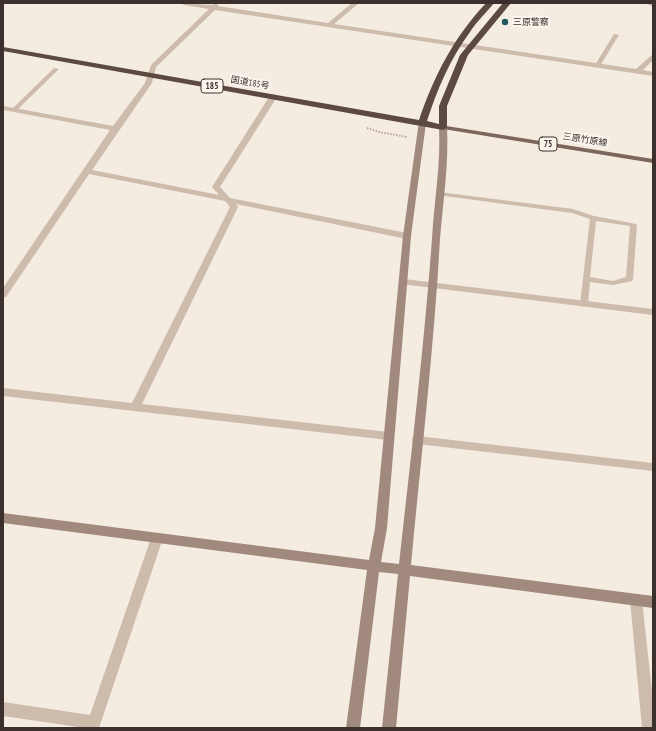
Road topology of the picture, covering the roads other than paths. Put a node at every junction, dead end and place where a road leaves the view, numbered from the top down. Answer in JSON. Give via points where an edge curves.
{"nodes":[{"id":1,"x":184,"y":3,"type":"edge"},
{"id":2,"x":219,"y":3,"type":"edge"},
{"id":3,"x":356,"y":3,"type":"edge"},
{"id":4,"x":490,"y":3,"type":"edge"},
{"id":5,"x":507,"y":3,"type":"edge"},
{"id":6,"x":648,"y":3,"type":"edge"},
{"id":7,"x":653,"y":5,"type":"edge"},
{"id":8,"x":212,"y":8,"type":"junction"},
{"id":9,"x":330,"y":24,"type":"junction"},
{"id":10,"x":616,"y":35,"type":"dead end"},
{"id":11,"x":457,"y":44,"type":"junction"},
{"id":12,"x":471,"y":46,"type":"junction"},
{"id":13,"x":3,"y":49,"type":"edge"},
{"id":14,"x":653,"y":56,"type":"edge"},
{"id":15,"x":598,"y":65,"type":"junction"},
{"id":16,"x":56,"y":69,"type":"dead end"},
{"id":17,"x":638,"y":72,"type":"junction"},
{"id":18,"x":653,"y":74,"type":"edge"},
{"id":19,"x":150,"y":75,"type":"junction"},
{"id":20,"x":273,"y":97,"type":"junction"},
{"id":21,"x":3,"y":108,"type":"edge"},
{"id":22,"x":14,"y":110,"type":"junction"},
{"id":23,"x":422,"y":124,"type":"junction"},
{"id":24,"x":443,"y":127,"type":"junction"},
{"id":25,"x":115,"y":129,"type":"junction"},
{"id":26,"x":653,"y":161,"type":"edge"},
{"id":27,"x":87,"y":171,"type":"junction"},
{"id":28,"x":438,"y":194,"type":"junction"},
{"id":29,"x":226,"y":199,"type":"junction"},
{"id":30,"x":593,"y":218,"type":"junction"},
{"id":31,"x":407,"y":236,"type":"junction"},
{"id":32,"x":587,"y":279,"type":"junction"},
{"id":33,"x":404,"y":282,"type":"junction"},
{"id":34,"x":433,"y":286,"type":"junction"},
{"id":35,"x":3,"y":295,"type":"edge"},
{"id":36,"x":584,"y":304,"type":"junction"},
{"id":37,"x":653,"y":312,"type":"edge"},
{"id":38,"x":3,"y":392,"type":"edge"},
{"id":39,"x":135,"y":407,"type":"junction"},
{"id":40,"x":388,"y":436,"type":"junction"},
{"id":41,"x":417,"y":440,"type":"junction"},
{"id":42,"x":653,"y":467,"type":"edge"},
{"id":43,"x":3,"y":518,"type":"edge"},
{"id":44,"x":157,"y":538,"type":"junction"},
{"id":45,"x":374,"y":566,"type":"junction"},
{"id":46,"x":404,"y":569,"type":"junction"},
{"id":47,"x":636,"y":600,"type":"junction"},
{"id":48,"x":653,"y":602,"type":"edge"},
{"id":49,"x":3,"y":709,"type":"edge"},
{"id":50,"x":93,"y":725,"type":"edge"},
{"id":51,"x":353,"y":728,"type":"edge"},
{"id":52,"x":389,"y":728,"type":"edge"},
{"id":53,"x":649,"y":728,"type":"edge"}],
"edges":[{"from":1,"to":8,"type":"street"},
{"from":2,"to":8,"type":"street"},
{"from":3,"to":9,"type":"street"},
{"from":4,"to":11,"type":"highway"},
{"from":5,"to":12,"type":"highway"},
{"from":6,"to":7,"type":"street"},
{"from":8,"to":9,"type":"street"},
{"from":8,"to":19,"type":"street","via":[[153,66]]},
{"from":9,"to":11,"type":"street"},
{"from":10,"to":15,"type":"lane"},
{"from":11,"to":12,"type":"street"},
{"from":11,"to":23,"type":"highway","via":[[441,74]]},
{"from":12,"to":15,"type":"street"},
{"from":12,"to":24,"type":"highway","via":[[464,55],[443,106]]},
{"from":13,"to":19,"type":"highway","name":"国道185号","number":"185"},
{"from":14,"to":17,"type":"street"},
{"from":15,"to":17,"type":"street"},
{"from":16,"to":22,"type":"lane"},
{"from":17,"to":18,"type":"street"},
{"from":19,"to":20,"type":"highway","name":"国道185号","number":"185"},
{"from":19,"to":25,"type":"street","via":[[148,83]]},
{"from":20,"to":23,"type":"highway","name":"国道185号","number":"185"},
{"from":20,"to":29,"type":"street","via":[[216,187]]},
{"from":21,"to":22,"type":"street"},
{"from":22,"to":25,"type":"street"},
{"from":23,"to":24,"type":"highway","name":"国道185号","number":"185"},
{"from":23,"to":31,"type":"street"},
{"from":24,"to":26,"type":"main road","name":"三原竹原線","number":"75"},
{"from":24,"to":28,"type":"street","via":[[444,148]]},
{"from":25,"to":27,"type":"street"},
{"from":27,"to":29,"type":"street"},
{"from":27,"to":35,"type":"street"},
{"from":28,"to":30,"type":"lane","via":[[573,211]]},
{"from":28,"to":34,"type":"street"},
{"from":29,"to":31,"type":"street"},
{"from":29,"to":39,"type":"street","via":[[234,207]]},
{"from":30,"to":32,"type":"lane"},
{"from":30,"to":32,"type":"lane","via":[[634,225],[629,279],[612,283]]},
{"from":31,"to":33,"type":"street"},
{"from":32,"to":36,"type":"lane"},
{"from":33,"to":34,"type":"street"},
{"from":33,"to":40,"type":"street"},
{"from":34,"to":36,"type":"street"},
{"from":34,"to":41,"type":"street"},
{"from":36,"to":37,"type":"street"},
{"from":38,"to":39,"type":"street"},
{"from":39,"to":40,"type":"street"},
{"from":40,"to":45,"type":"street","via":[[381,528]]},
{"from":41,"to":42,"type":"street"},
{"from":41,"to":46,"type":"street"},
{"from":43,"to":44,"type":"street"},
{"from":44,"to":45,"type":"street"},
{"from":44,"to":50,"type":"street"},
{"from":45,"to":46,"type":"street"},
{"from":45,"to":51,"type":"street"},
{"from":46,"to":47,"type":"street"},
{"from":46,"to":52,"type":"street"},
{"from":47,"to":48,"type":"street"},
{"from":47,"to":53,"type":"street"},
{"from":49,"to":50,"type":"street"}]}
